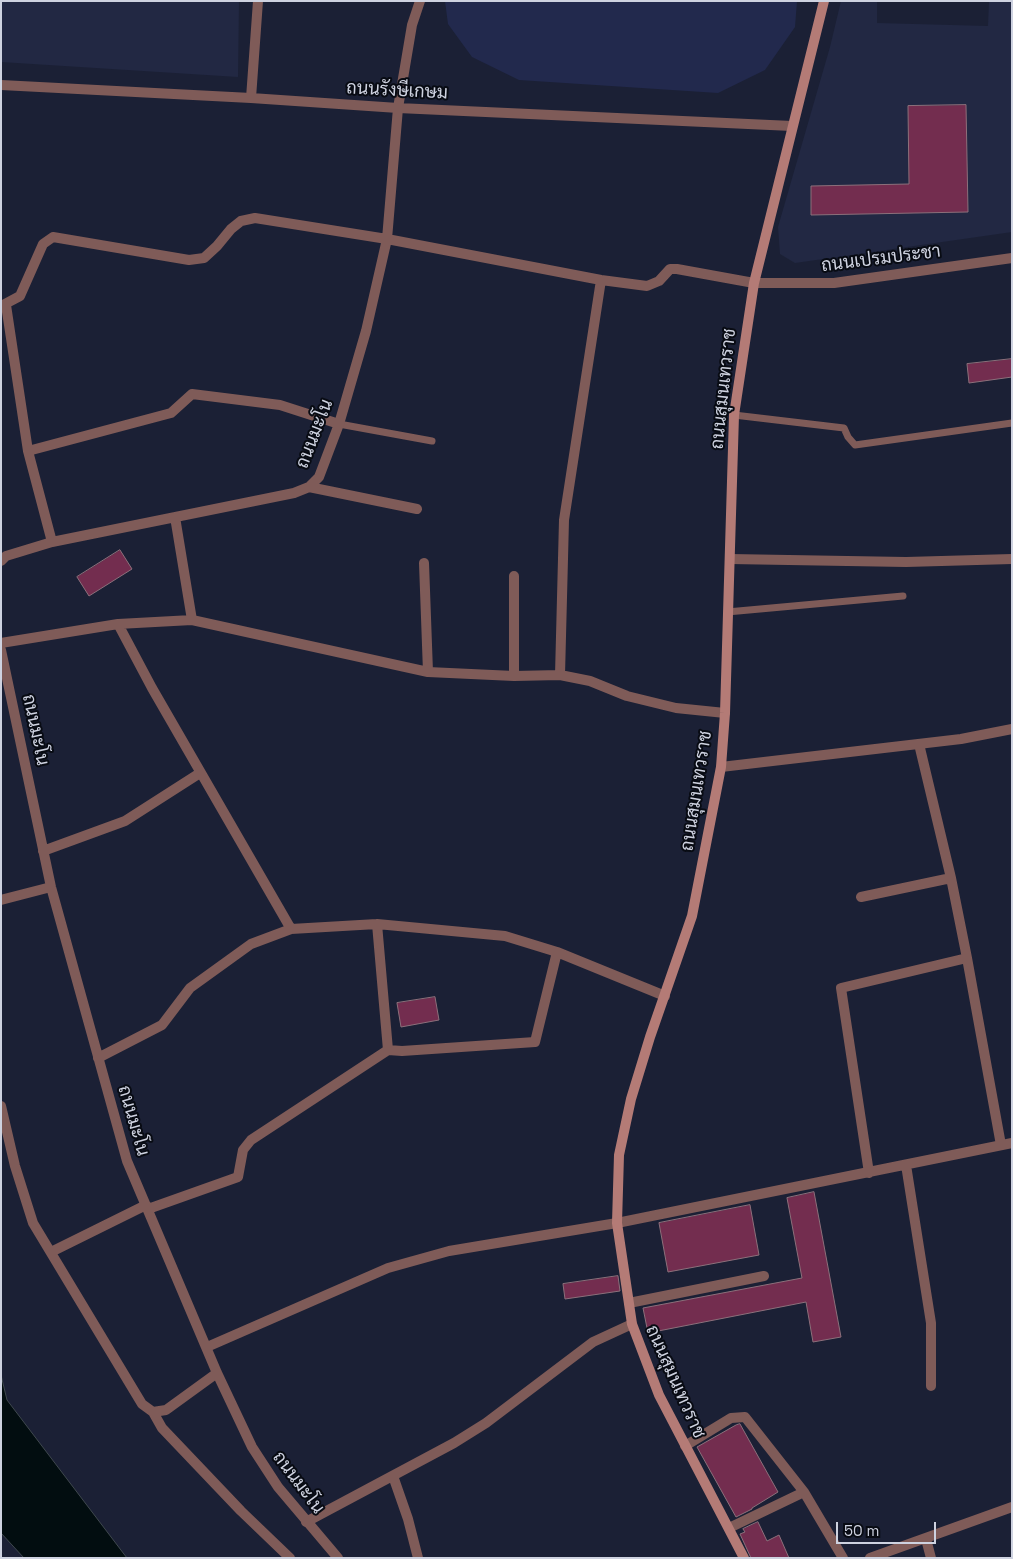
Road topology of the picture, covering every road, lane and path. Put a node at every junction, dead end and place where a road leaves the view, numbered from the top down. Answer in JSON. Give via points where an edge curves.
{"nodes":[{"id":1,"x":258,"y":1,"type":"edge"},
{"id":2,"x":420,"y":1,"type":"edge"},
{"id":3,"x":824,"y":1,"type":"edge"},
{"id":4,"x":1,"y":85,"type":"edge"},
{"id":5,"x":251,"y":98,"type":"junction"},
{"id":6,"x":398,"y":108,"type":"junction"},
{"id":7,"x":792,"y":126,"type":"junction"},
{"id":8,"x":387,"y":239,"type":"junction"},
{"id":9,"x":1012,"y":258,"type":"edge"},
{"id":10,"x":601,"y":280,"type":"junction"},
{"id":11,"x":754,"y":283,"type":"junction"},
{"id":12,"x":4,"y":305,"type":"edge"},
{"id":13,"x":734,"y":415,"type":"junction"},
{"id":14,"x":1012,"y":423,"type":"edge"},
{"id":15,"x":339,"y":424,"type":"junction"},
{"id":16,"x":432,"y":442,"type":"dead end"},
{"id":17,"x":28,"y":451,"type":"junction"},
{"id":18,"x":309,"y":487,"type":"junction"},
{"id":19,"x":417,"y":509,"type":"dead end"},
{"id":20,"x":174,"y":517,"type":"junction"},
{"id":21,"x":52,"y":542,"type":"junction"},
{"id":22,"x":730,"y":559,"type":"junction"},
{"id":23,"x":1012,"y":560,"type":"edge"},
{"id":24,"x":1,"y":561,"type":"edge"},
{"id":25,"x":424,"y":564,"type":"dead end"},
{"id":26,"x":514,"y":576,"type":"dead end"},
{"id":27,"x":904,"y":596,"type":"dead end"},
{"id":28,"x":728,"y":612,"type":"junction"},
{"id":29,"x":192,"y":620,"type":"junction"},
{"id":30,"x":118,"y":624,"type":"junction"},
{"id":31,"x":1,"y":642,"type":"edge"},
{"id":32,"x":1,"y":650,"type":"edge"},
{"id":33,"x":428,"y":672,"type":"junction"},
{"id":34,"x":560,"y":675,"type":"junction"},
{"id":35,"x":514,"y":676,"type":"junction"},
{"id":36,"x":725,"y":713,"type":"junction"},
{"id":37,"x":1012,"y":729,"type":"edge"},
{"id":38,"x":920,"y":744,"type":"junction"},
{"id":39,"x":721,"y":767,"type":"junction"},
{"id":40,"x":200,"y":772,"type":"junction"},
{"id":41,"x":43,"y":851,"type":"junction"},
{"id":42,"x":951,"y":878,"type":"junction"},
{"id":43,"x":51,"y":887,"type":"junction"},
{"id":44,"x":861,"y":897,"type":"dead end"},
{"id":45,"x":1,"y":900,"type":"edge"},
{"id":46,"x":377,"y":924,"type":"junction"},
{"id":47,"x":291,"y":929,"type":"junction"},
{"id":48,"x":557,"y":952,"type":"junction"},
{"id":49,"x":967,"y":958,"type":"junction"},
{"id":50,"x":664,"y":996,"type":"junction"},
{"id":51,"x":388,"y":1050,"type":"junction"},
{"id":52,"x":98,"y":1058,"type":"junction"},
{"id":53,"x":1,"y":1106,"type":"edge"},
{"id":54,"x":1012,"y":1143,"type":"edge"},
{"id":55,"x":1001,"y":1146,"type":"junction"},
{"id":56,"x":906,"y":1165,"type":"junction"},
{"id":57,"x":869,"y":1173,"type":"junction"},
{"id":58,"x":147,"y":1207,"type":"junction"},
{"id":59,"x":617,"y":1223,"type":"junction"},
{"id":60,"x":51,"y":1252,"type":"junction"},
{"id":61,"x":764,"y":1276,"type":"dead end"},
{"id":62,"x":629,"y":1303,"type":"junction"},
{"id":63,"x":632,"y":1324,"type":"junction"},
{"id":64,"x":207,"y":1347,"type":"junction"},
{"id":65,"x":217,"y":1373,"type":"junction"},
{"id":66,"x":931,"y":1386,"type":"dead end"},
{"id":67,"x":153,"y":1412,"type":"junction"},
{"id":68,"x":685,"y":1446,"type":"junction"},
{"id":69,"x":393,"y":1476,"type":"junction"},
{"id":70,"x":804,"y":1492,"type":"junction"},
{"id":71,"x":1012,"y":1507,"type":"edge"},
{"id":72,"x":306,"y":1522,"type":"junction"},
{"id":73,"x":730,"y":1528,"type":"junction"},
{"id":74,"x":926,"y":1539,"type":"junction"},
{"id":75,"x":290,"y":1558,"type":"edge"},
{"id":76,"x":338,"y":1558,"type":"edge"},
{"id":77,"x":418,"y":1558,"type":"edge"},
{"id":78,"x":744,"y":1558,"type":"edge"},
{"id":79,"x":844,"y":1558,"type":"edge"},
{"id":80,"x":870,"y":1558,"type":"edge"},
{"id":81,"x":931,"y":1558,"type":"edge"}],
"edges":[{"from":1,"to":5,"type":"street"},
{"from":2,"to":6,"type":"street","name":"ถนนมะโน","via":[[412,25]]},
{"from":3,"to":7,"type":"street","name":"ถนนสุมนเทวราช"},
{"from":4,"to":5,"type":"street","name":"ถนนรังษีเกษม"},
{"from":5,"to":6,"type":"street","name":"ถนนรังษีเกษม"},
{"from":6,"to":7,"type":"street","name":"ถนนรังษีเกษม"},
{"from":6,"to":8,"type":"street","name":"ถนนมะโน"},
{"from":7,"to":11,"type":"street","name":"ถนนสุมนเทวราช"},
{"from":8,"to":10,"type":"street","name":"ถนนเปรมประชา"},
{"from":8,"to":12,"type":"street","name":"ถนนเปรมประชา","via":[[256,218],[231,229],[204,258],[189,260],[53,237],[43,244],[20,296]]},
{"from":8,"to":15,"type":"street","name":"ถนนมะโน","via":[[366,331]]},
{"from":9,"to":11,"type":"street","name":"ถนนเปรมประชา","via":[[834,284]]},
{"from":10,"to":11,"type":"street","name":"ถนนเปรมประชา","via":[[647,286],[670,269],[677,269]]},
{"from":10,"to":34,"type":"street","via":[[564,520]]},
{"from":11,"to":13,"type":"street","name":"ถนนสุมนเทวราช"},
{"from":12,"to":17,"type":"street"},
{"from":13,"to":14,"type":"lane","via":[[844,428],[855,445]]},
{"from":13,"to":22,"type":"street","name":"ถนนสุมนเทวราช"},
{"from":15,"to":16,"type":"lane"},
{"from":15,"to":17,"type":"street","via":[[280,405],[192,394],[170,413]]},
{"from":15,"to":18,"type":"street","name":"ถนนมะโน","via":[[319,477]]},
{"from":17,"to":21,"type":"street"},
{"from":18,"to":19,"type":"street"},
{"from":18,"to":20,"type":"street","name":"ถนนมะโน","via":[[294,493]]},
{"from":20,"to":21,"type":"street","name":"ถนนมะโน"},
{"from":20,"to":29,"type":"street"},
{"from":21,"to":24,"type":"street","name":"ถนนมะโน","via":[[6,556]]},
{"from":22,"to":23,"type":"street"},
{"from":22,"to":28,"type":"street","name":"ถนนสุมนเทวราช"},
{"from":25,"to":33,"type":"street"},
{"from":26,"to":35,"type":"street"},
{"from":27,"to":28,"type":"lane"},
{"from":28,"to":36,"type":"street","name":"ถนนสุมนเทวราช"},
{"from":29,"to":30,"type":"street"},
{"from":29,"to":33,"type":"street"},
{"from":30,"to":31,"type":"street"},
{"from":30,"to":40,"type":"street"},
{"from":32,"to":41,"type":"street","name":"ถนนมะโน"},
{"from":33,"to":35,"type":"street"},
{"from":34,"to":35,"type":"street"},
{"from":34,"to":36,"type":"street","via":[[676,708]]},
{"from":36,"to":39,"type":"street","name":"ถนนสุมนเทวราช"},
{"from":37,"to":38,"type":"street"},
{"from":38,"to":39,"type":"street"},
{"from":38,"to":42,"type":"street"},
{"from":39,"to":50,"type":"street","name":"ถนนสุมนเทวราช","via":[[692,916]]},
{"from":40,"to":41,"type":"street","via":[[125,821]]},
{"from":40,"to":47,"type":"street"},
{"from":41,"to":43,"type":"street","name":"ถนนมะโน"},
{"from":42,"to":44,"type":"street"},
{"from":42,"to":49,"type":"street"},
{"from":43,"to":45,"type":"street"},
{"from":43,"to":52,"type":"street","name":"ถนนมะโน"},
{"from":46,"to":47,"type":"street"},
{"from":46,"to":48,"type":"street","via":[[506,936]]},
{"from":46,"to":51,"type":"street"},
{"from":47,"to":52,"type":"street","via":[[251,944],[190,988],[162,1025]]},
{"from":48,"to":50,"type":"street"},
{"from":48,"to":51,"type":"street","via":[[535,1042]]},
{"from":49,"to":55,"type":"street"},
{"from":49,"to":57,"type":"street","via":[[841,988]]},
{"from":50,"to":59,"type":"street","name":"ถนนสุมนเทวราช","via":[[631,1100],[619,1155]]},
{"from":51,"to":58,"type":"street","via":[[251,1140],[243,1150],[238,1176]]},
{"from":52,"to":58,"type":"street","name":"ถนนมะโน","via":[[127,1161]]},
{"from":53,"to":60,"type":"street","via":[[33,1223]]},
{"from":54,"to":55,"type":"street"},
{"from":55,"to":56,"type":"street"},
{"from":56,"to":57,"type":"street"},
{"from":56,"to":66,"type":"street","via":[[931,1323]]},
{"from":57,"to":59,"type":"street"},
{"from":58,"to":60,"type":"street"},
{"from":58,"to":64,"type":"street","name":"ถนนมะโน"},
{"from":59,"to":62,"type":"street","name":"ถนนสุมนเทวราช"},
{"from":59,"to":64,"type":"street","via":[[449,1251],[388,1268]]},
{"from":60,"to":67,"type":"street","via":[[142,1404]]},
{"from":61,"to":62,"type":"street"},
{"from":62,"to":63,"type":"street","name":"ถนนสุมนเทวราช"},
{"from":63,"to":68,"type":"street","name":"ถนนสุมนเทวราช","via":[[659,1395]]},
{"from":63,"to":69,"type":"street","via":[[593,1342],[486,1423]]},
{"from":64,"to":65,"type":"street","name":"ถนนมะโน"},
{"from":65,"to":67,"type":"street","via":[[166,1410]]},
{"from":65,"to":72,"type":"street","name":"ถนนมะโน","via":[[252,1447]]},
{"from":67,"to":75,"type":"street","via":[[162,1428]]},
{"from":68,"to":70,"type":"street","via":[[732,1418],[745,1417]]},
{"from":68,"to":73,"type":"street","name":"ถนนสุมนเทวราช"},
{"from":69,"to":72,"type":"street"},
{"from":69,"to":77,"type":"street"},
{"from":70,"to":73,"type":"street"},
{"from":70,"to":79,"type":"street"},
{"from":71,"to":74,"type":"street"},
{"from":72,"to":76,"type":"street","name":"ถนนมะโน"},
{"from":73,"to":78,"type":"street","name":"ถนนสุมนเทวราช"},
{"from":74,"to":80,"type":"street"},
{"from":74,"to":81,"type":"street"}]}
